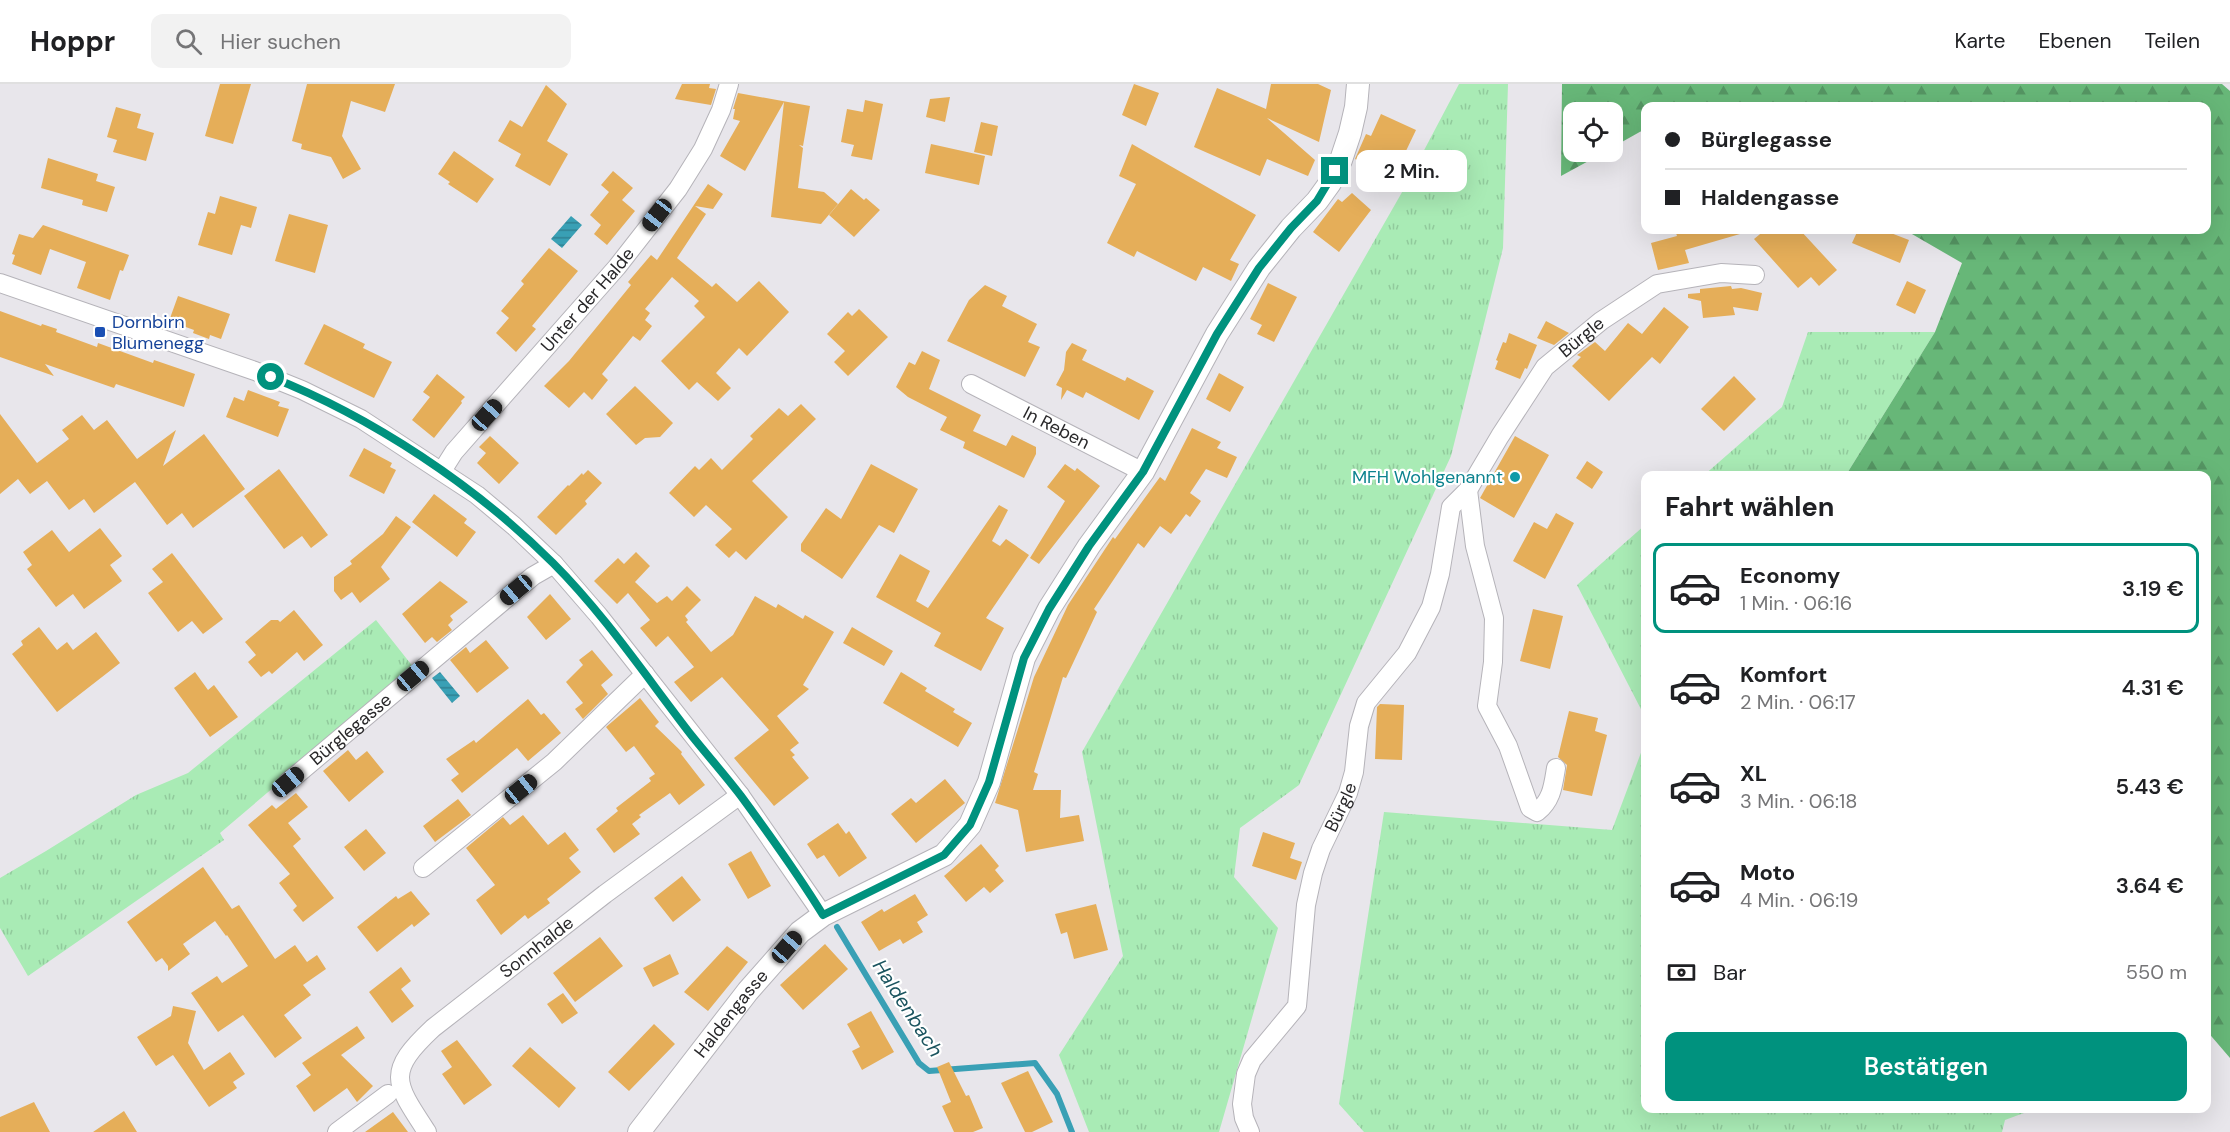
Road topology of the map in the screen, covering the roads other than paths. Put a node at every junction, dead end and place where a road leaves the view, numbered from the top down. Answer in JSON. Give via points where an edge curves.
{"nodes":[{"id":1,"x":729,"y":84,"type":"edge"},
{"id":2,"x":1358,"y":84,"type":"edge"},
{"id":3,"x":1755,"y":275,"type":"dead end"},
{"id":4,"x":0,"y":283,"type":"edge"},
{"id":5,"x":971,"y":384,"type":"dead end"},
{"id":6,"x":442,"y":471,"type":"junction"},
{"id":7,"x":1143,"y":472,"type":"junction"},
{"id":8,"x":1468,"y":490,"type":"junction"},
{"id":9,"x":554,"y":564,"type":"junction"},
{"id":10,"x":645,"y":674,"type":"junction"},
{"id":11,"x":1556,"y":768,"type":"dead end"},
{"id":12,"x":288,"y":782,"type":"dead end"},
{"id":13,"x":740,"y":795,"type":"junction"},
{"id":14,"x":423,"y":868,"type":"dead end"},
{"id":15,"x":823,"y":915,"type":"junction"},
{"id":16,"x":388,"y":1094,"type":"dead end"},
{"id":17,"x":337,"y":1132,"type":"edge"},
{"id":18,"x":427,"y":1132,"type":"edge"},
{"id":19,"x":639,"y":1132,"type":"edge"},
{"id":20,"x":1250,"y":1132,"type":"edge"}],
"edges":[{"from":1,"to":6,"type":"street","name":"Unter der Halde","via":[[703,149],[678,189],[617,267],[454,452]]},
{"from":2,"to":7,"type":"street","name":"Haldengasse","via":[[1350,133],[1330,183],[1259,268],[1217,334]]},
{"from":3,"to":8,"type":"street","name":"Bürgle","via":[[1720,273],[1657,284],[1601,321],[1545,367]]},
{"from":4,"to":6,"type":"street","via":[[302,390],[361,419]]},
{"from":5,"to":7,"type":"street","name":"In Reben"},
{"from":6,"to":9,"type":"street","via":[[477,495]]},
{"from":7,"to":15,"type":"street","name":"Haldengasse","via":[[1089,546],[1024,658],[989,782],[970,825],[944,855]]},
{"from":8,"to":11,"type":"street","via":[[1475,546],[1494,618],[1487,706],[1508,746],[1530,808],[1537,813],[1547,804]]},
{"from":8,"to":20,"type":"street","name":"Bürgle","via":[[1451,507],[1431,607],[1407,652],[1366,703],[1348,793],[1313,873],[1306,905],[1297,1006],[1252,1060],[1246,1074],[1242,1104]]},
{"from":9,"to":10,"type":"street"},
{"from":9,"to":12,"type":"street","name":"Bürglegasse","via":[[533,576]]},
{"from":10,"to":13,"type":"street"},
{"from":10,"to":14,"type":"street","via":[[554,762]]},
{"from":13,"to":15,"type":"street"},
{"from":13,"to":18,"type":"street","name":"Sonnhalde","via":[[604,894],[412,1048],[402,1061],[399,1077],[403,1093]]},
{"from":15,"to":19,"type":"street","name":"Haldengasse","via":[[800,932],[748,991]]},
{"from":16,"to":17,"type":"street"}]}
